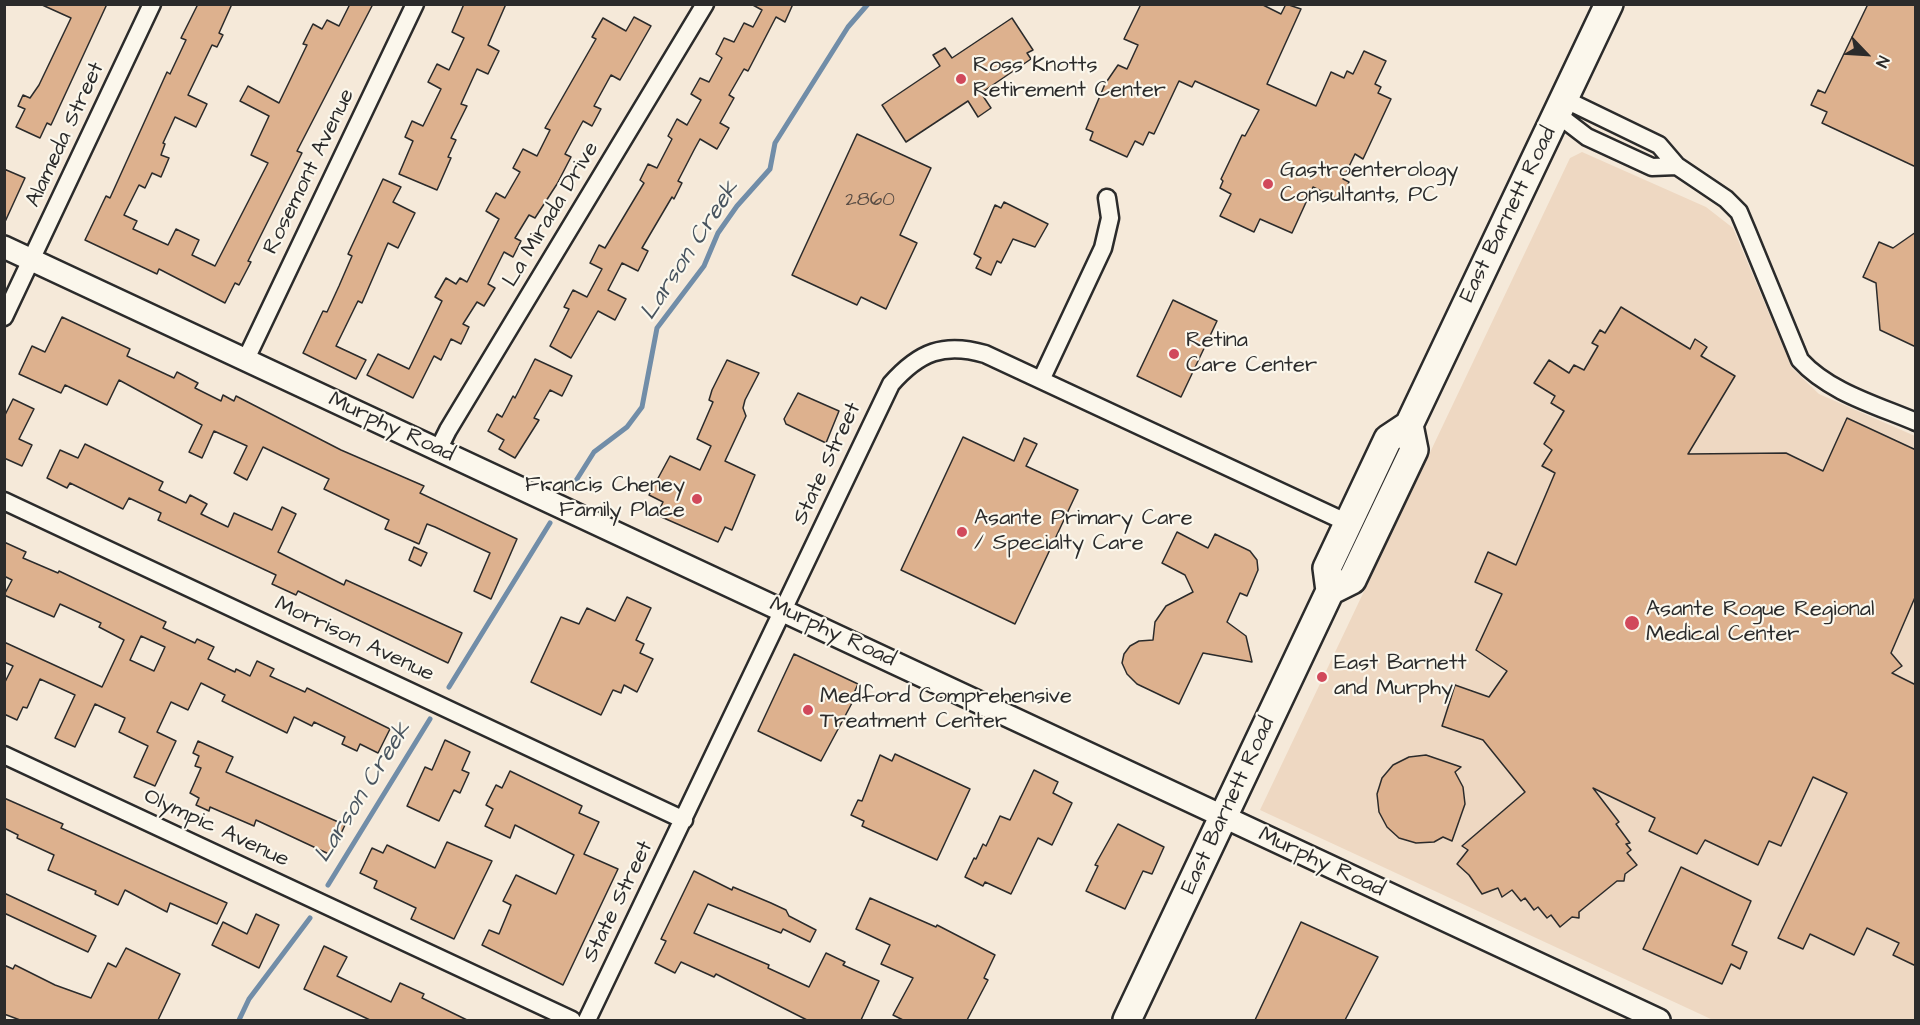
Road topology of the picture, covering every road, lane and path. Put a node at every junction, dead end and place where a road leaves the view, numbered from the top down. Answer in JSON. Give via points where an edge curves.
{"nodes":[{"id":1,"x":152,"y":4,"type":"edge"},
{"id":2,"x":415,"y":4,"type":"edge"},
{"id":3,"x":705,"y":4,"type":"edge"},
{"id":4,"x":1609,"y":4,"type":"edge"},
{"id":5,"x":1561,"y":107,"type":"junction"},
{"id":6,"x":1677,"y":166,"type":"junction"},
{"id":7,"x":1107,"y":198,"type":"dead end"},
{"id":8,"x":4,"y":247,"type":"edge"},
{"id":9,"x":31,"y":260,"type":"junction"},
{"id":10,"x":4,"y":317,"type":"edge"},
{"id":11,"x":246,"y":359,"type":"junction"},
{"id":12,"x":1041,"y":380,"type":"junction"},
{"id":13,"x":1916,"y":422,"type":"edge"},
{"id":14,"x":1409,"y":425,"type":"junction"},
{"id":15,"x":438,"y":450,"type":"junction"},
{"id":16,"x":4,"y":501,"type":"edge"},
{"id":17,"x":1348,"y":523,"type":"junction"},
{"id":18,"x":1330,"y":591,"type":"junction"},
{"id":19,"x":783,"y":610,"type":"junction"},
{"id":20,"x":4,"y":755,"type":"edge"},
{"id":21,"x":1223,"y":817,"type":"junction"},
{"id":22,"x":684,"y":820,"type":"junction"},
{"id":23,"x":572,"y":1020,"type":"edge"},
{"id":24,"x":587,"y":1020,"type":"edge"},
{"id":25,"x":1127,"y":1020,"type":"edge"},
{"id":26,"x":1659,"y":1020,"type":"edge"}],
"edges":[{"from":1,"to":9,"type":"street","name":"Alameda Street"},
{"from":2,"to":11,"type":"street","name":"Rosemont Avenue"},
{"from":3,"to":15,"type":"street","name":"La Mirada Drive"},
{"from":4,"to":5,"type":"main road","name":"East Barnett Road"},
{"from":5,"to":6,"type":"street","via":[[1659,145]]},
{"from":5,"to":6,"type":"street","via":[[1587,137],[1652,167]]},
{"from":5,"to":14,"type":"main road","name":"East Barnett Road"},
{"from":6,"to":13,"type":"street","via":[[1726,199],[1738,212],[1795,350],[1812,374]]},
{"from":7,"to":12,"type":"street","via":[[1110,218],[1103,248]]},
{"from":8,"to":9,"type":"street","name":"Murphy Road"},
{"from":9,"to":10,"type":"street","name":"Alameda Street"},
{"from":9,"to":11,"type":"street","name":"Murphy Road"},
{"from":11,"to":15,"type":"street","name":"Murphy Road"},
{"from":12,"to":17,"type":"street","name":"State Street"},
{"from":12,"to":19,"type":"street","name":"State Street","via":[[965,348],[942,349],[907,366],[891,384]]},
{"from":14,"to":17,"type":"main road","name":"East Barnett Road","via":[[1388,439]]},
{"from":14,"to":18,"type":"main road","via":[[1414,450],[1352,580]]},
{"from":15,"to":19,"type":"street","name":"Murphy Road"},
{"from":16,"to":22,"type":"street","name":"Morrison Avenue"},
{"from":17,"to":18,"type":"main road","name":"East Barnett Road","via":[[1327,568]]},
{"from":18,"to":21,"type":"main road","name":"East Barnett Road"},
{"from":19,"to":21,"type":"street","name":"Murphy Road"},
{"from":19,"to":22,"type":"street","name":"State Street"},
{"from":20,"to":23,"type":"street","name":"Olympic Avenue"},
{"from":21,"to":25,"type":"main road","name":"East Barnett Road"},
{"from":21,"to":26,"type":"street","name":"Murphy Road"},
{"from":22,"to":24,"type":"street","name":"State Street"}]}
